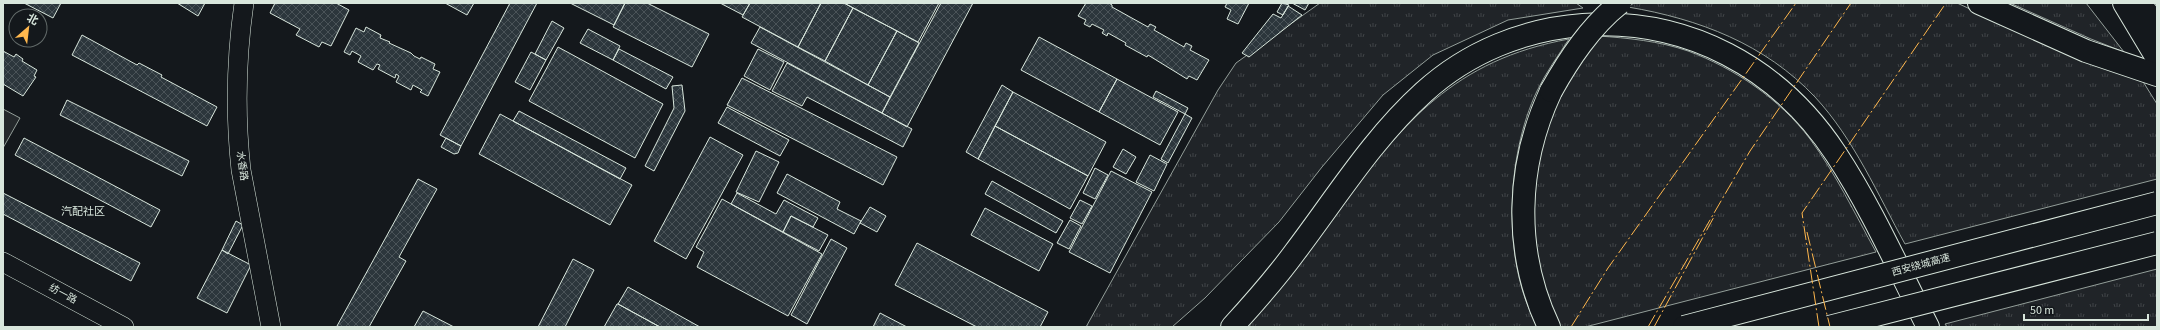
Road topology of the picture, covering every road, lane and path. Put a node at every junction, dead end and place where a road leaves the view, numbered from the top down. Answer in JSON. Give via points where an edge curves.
{"nodes":[{"id":1,"x":244,"y":3,"type":"edge"},
{"id":2,"x":1620,"y":3,"type":"edge"},
{"id":3,"x":1979,"y":3,"type":"edge"},
{"id":4,"x":2124,"y":3,"type":"edge"},
{"id":5,"x":2139,"y":3,"type":"edge"},
{"id":6,"x":2157,"y":25,"type":"edge"},
{"id":7,"x":2157,"y":58,"type":"edge"},
{"id":8,"x":2157,"y":75,"type":"edge"},
{"id":9,"x":2157,"y":203,"type":"edge"},
{"id":10,"x":2157,"y":243,"type":"edge"},
{"id":11,"x":3,"y":262,"type":"edge"},
{"id":12,"x":124,"y":327,"type":"edge"},
{"id":13,"x":271,"y":327,"type":"edge"},
{"id":14,"x":1232,"y":327,"type":"edge"},
{"id":15,"x":1549,"y":327,"type":"edge"},
{"id":16,"x":1684,"y":327,"type":"edge"},
{"id":17,"x":1829,"y":327,"type":"edge"},
{"id":18,"x":1928,"y":327,"type":"edge"}],
"edges":[{"from":1,"to":13,"type":"street","name":"水香路","via":[[237,66],[239,146],[241,170]]},
{"from":2,"to":15,"type":"main road","bridge":true,"via":[[1580,46],[1552,91],[1537,126],[1530,153],[1524,184],[1525,248],[1530,273]]},
{"from":3,"to":8,"type":"main road","via":[[2086,52]]},
{"from":4,"to":7,"type":"main road"},
{"from":5,"to":6,"type":"main road"},
{"from":9,"to":16,"type":"main road","name":"西安绕城高速","bridge":true},
{"from":10,"to":17,"type":"main road","bridge":true},
{"from":11,"to":12,"type":"street","name":"纺一路"},
{"from":14,"to":18,"type":"main road","via":[[1296,252],[1386,132],[1412,103],[1438,80],[1466,61],[1519,37],[1560,26],[1607,23],[1668,32],[1706,44],[1751,67],[1784,93],[1814,124],[1836,153]]}]}
